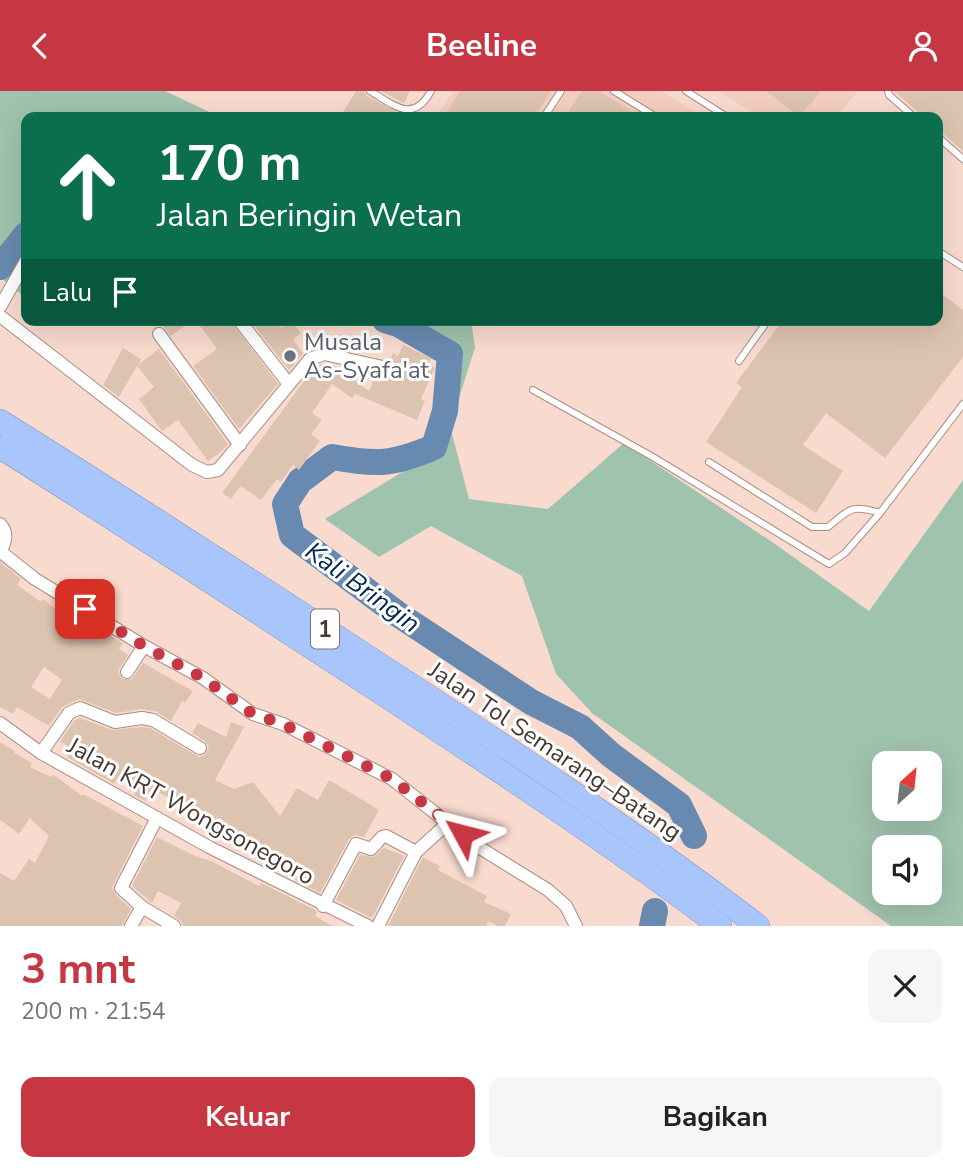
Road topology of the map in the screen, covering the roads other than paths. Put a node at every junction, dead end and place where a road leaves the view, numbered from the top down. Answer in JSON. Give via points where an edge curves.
{"nodes":[{"id":1,"x":370,"y":91,"type":"edge"},
{"id":2,"x":431,"y":91,"type":"edge"},
{"id":3,"x":561,"y":91,"type":"edge"},
{"id":4,"x":614,"y":91,"type":"edge"},
{"id":5,"x":686,"y":91,"type":"edge"},
{"id":6,"x":888,"y":91,"type":"edge"},
{"id":7,"x":547,"y":112,"type":"edge"},
{"id":8,"x":648,"y":112,"type":"edge"},
{"id":9,"x":718,"y":112,"type":"edge"},
{"id":10,"x":909,"y":112,"type":"edge"},
{"id":11,"x":943,"y":142,"type":"edge"},
{"id":12,"x":963,"y":159,"type":"edge"},
{"id":13,"x":943,"y":254,"type":"edge"},
{"id":14,"x":963,"y":267,"type":"edge"},
{"id":15,"x":21,"y":269,"type":"edge"},
{"id":16,"x":0,"y":307,"type":"edge"},
{"id":17,"x":0,"y":316,"type":"edge"},
{"id":18,"x":244,"y":326,"type":"edge"},
{"id":19,"x":764,"y":326,"type":"edge"},
{"id":20,"x":159,"y":334,"type":"dead end"},
{"id":21,"x":739,"y":361,"type":"dead end"},
{"id":22,"x":383,"y":367,"type":"dead end"},
{"id":23,"x":288,"y":383,"type":"junction"},
{"id":24,"x":533,"y":390,"type":"dead end"},
{"id":25,"x":963,"y":404,"type":"edge"},
{"id":26,"x":0,"y":421,"type":"edge"},
{"id":27,"x":240,"y":445,"type":"junction"},
{"id":28,"x":0,"y":447,"type":"edge"},
{"id":29,"x":709,"y":462,"type":"dead end"},
{"id":30,"x":880,"y":513,"type":"junction"},
{"id":31,"x":0,"y":524,"type":"edge"},
{"id":32,"x":0,"y":552,"type":"edge"},
{"id":33,"x":144,"y":646,"type":"junction"},
{"id":34,"x":127,"y":672,"type":"dead end"},
{"id":35,"x":0,"y":723,"type":"edge"},
{"id":36,"x":200,"y":748,"type":"dead end"},
{"id":37,"x":41,"y":753,"type":"junction"},
{"id":38,"x":158,"y":818,"type":"junction"},
{"id":39,"x":448,"y":823,"type":"junction"},
{"id":40,"x":416,"y":852,"type":"junction"},
{"id":41,"x":323,"y":906,"type":"junction"},
{"id":42,"x":142,"y":907,"type":"junction"},
{"id":43,"x":131,"y":926,"type":"edge"},
{"id":44,"x":174,"y":926,"type":"edge"},
{"id":45,"x":368,"y":926,"type":"edge"},
{"id":46,"x":378,"y":926,"type":"edge"},
{"id":47,"x":576,"y":926,"type":"edge"},
{"id":48,"x":720,"y":926,"type":"edge"},
{"id":49,"x":758,"y":926,"type":"edge"}],
"edges":[{"from":1,"to":2,"type":"lane","via":[[403,110],[414,110]]},
{"from":3,"to":7,"type":"lane"},
{"from":4,"to":8,"type":"lane"},
{"from":5,"to":9,"type":"lane"},
{"from":6,"to":10,"type":"lane"},
{"from":11,"to":12,"type":"lane"},
{"from":13,"to":14,"type":"lane"},
{"from":15,"to":16,"type":"street"},
{"from":17,"to":27,"type":"street","via":[[192,465],[207,472],[218,470]]},
{"from":18,"to":23,"type":"street"},
{"from":19,"to":21,"type":"lane"},
{"from":20,"to":27,"type":"street"},
{"from":22,"to":23,"type":"street","via":[[324,354],[310,359]]},
{"from":23,"to":27,"type":"street"},
{"from":24,"to":30,"type":"lane","via":[[829,564]]},
{"from":25,"to":30,"type":"lane"},
{"from":26,"to":49,"type":"highway","name":"Jalan Tol Semarang–Batang","number":"1","via":[[473,725]]},
{"from":28,"to":48,"type":"highway","name":"Jalan Tol Semarang–Batang","number":"1","via":[[471,752]]},
{"from":29,"to":30,"type":"lane","via":[[812,527],[828,527],[851,509]]},
{"from":31,"to":32,"type":"street","via":[[6,533]]},
{"from":32,"to":33,"type":"street"},
{"from":33,"to":34,"type":"street"},
{"from":33,"to":39,"type":"street","via":[[203,678],[253,714],[283,724],[392,779]]},
{"from":35,"to":37,"type":"street","name":"Jalan KRT Wongsonegoro"},
{"from":36,"to":37,"type":"street","via":[[153,720],[115,722],[80,708],[69,713]]},
{"from":37,"to":38,"type":"street","name":"Jalan KRT Wongsonegoro"},
{"from":38,"to":41,"type":"street","name":"Jalan KRT Wongsonegoro"},
{"from":38,"to":42,"type":"street","via":[[121,888]]},
{"from":39,"to":40,"type":"street"},
{"from":39,"to":47,"type":"street","via":[[548,890],[566,906]]},
{"from":40,"to":41,"type":"street","via":[[386,836],[372,849],[356,843]]},
{"from":40,"to":46,"type":"street"},
{"from":41,"to":45,"type":"street","name":"Jalan KRT Wongsonegoro"},
{"from":42,"to":43,"type":"street"},
{"from":42,"to":44,"type":"street"}]}
